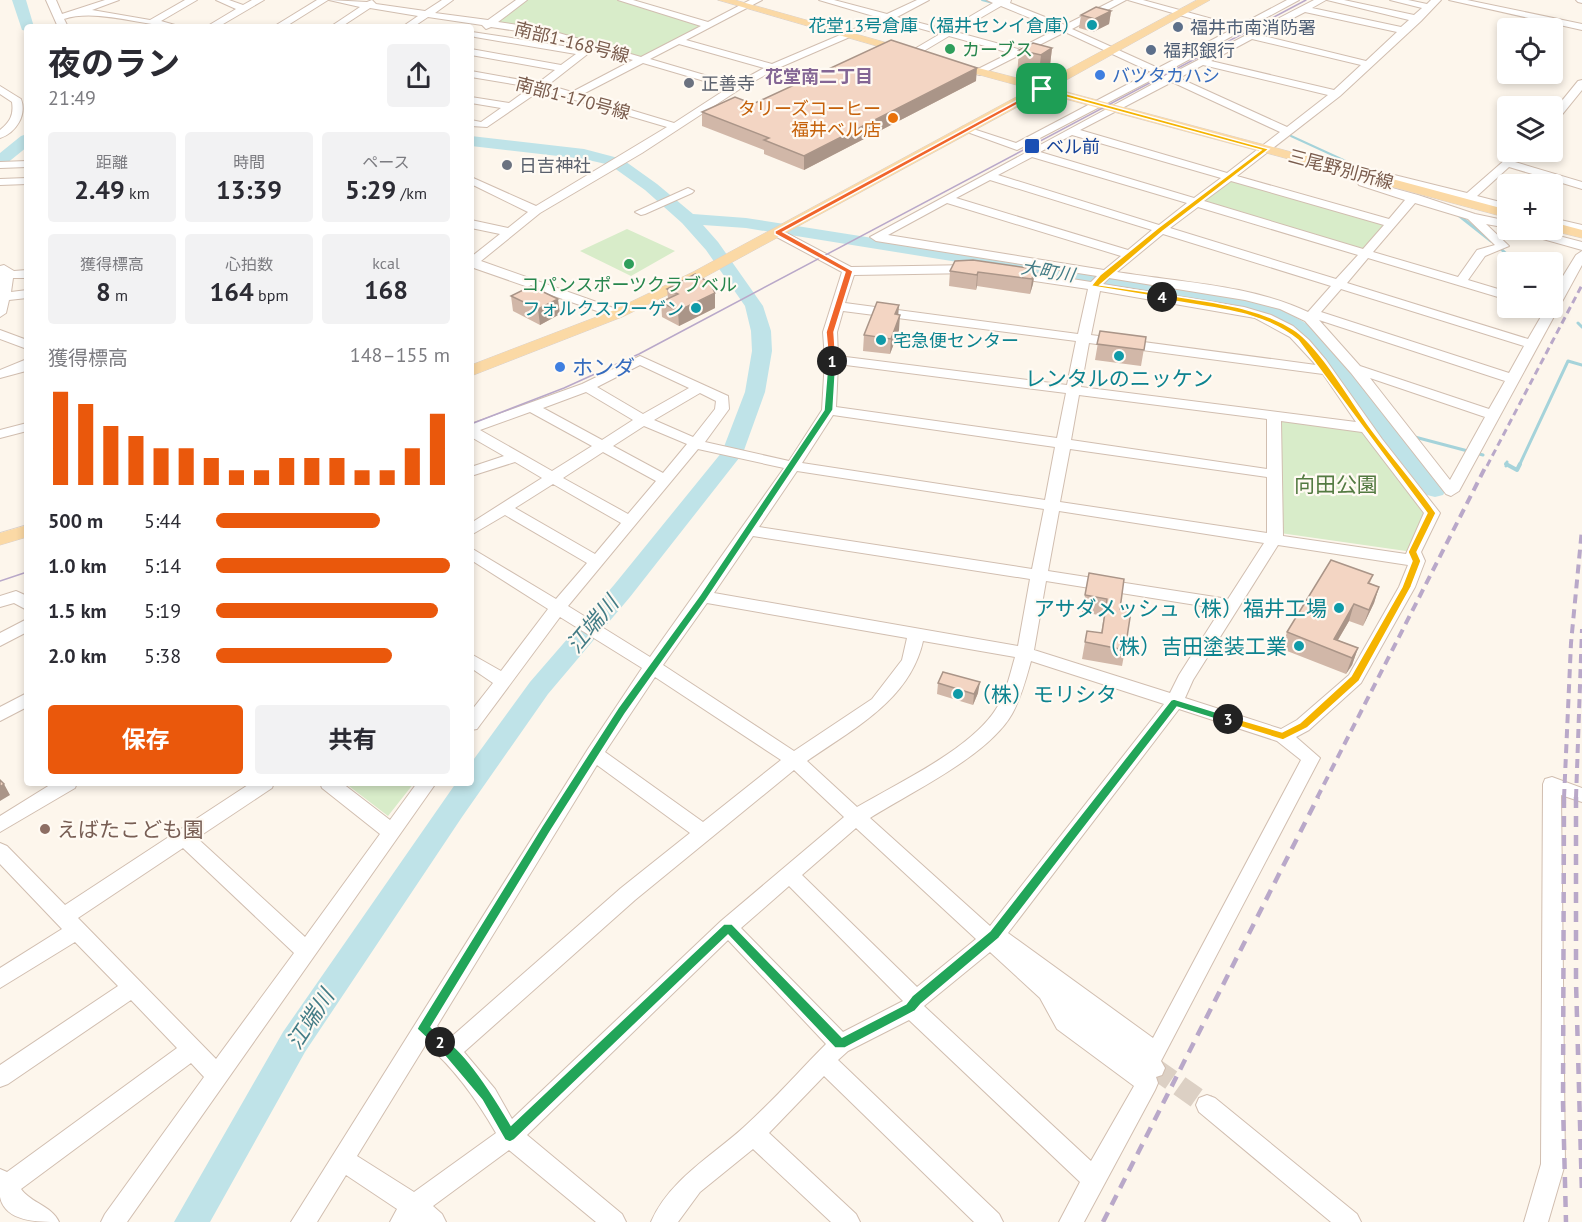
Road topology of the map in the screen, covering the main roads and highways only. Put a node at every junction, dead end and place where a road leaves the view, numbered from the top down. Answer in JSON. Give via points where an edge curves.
{"nodes":[{"id":1,"x":723,"y":0,"type":"edge"},
{"id":2,"x":1205,"y":0,"type":"edge"},
{"id":3,"x":1042,"y":89,"type":"junction"},
{"id":4,"x":1497,"y":213,"type":"edge"},
{"id":5,"x":1563,"y":229,"type":"edge"},
{"id":6,"x":1582,"y":234,"type":"edge"},
{"id":7,"x":474,"y":370,"type":"edge"},
{"id":8,"x":24,"y":532,"type":"edge"},
{"id":9,"x":0,"y":539,"type":"edge"}],
"edges":[{"from":1,"to":3,"type":"main road","name":"三尾野別所線"},
{"from":2,"to":3,"type":"main road"},
{"from":3,"to":4,"type":"main road","name":"三尾野別所線","via":[[1358,174],[1477,212]]},
{"from":3,"to":7,"type":"main road","via":[[698,275],[617,314]]},
{"from":5,"to":6,"type":"main road"},
{"from":8,"to":9,"type":"main road"}]}
